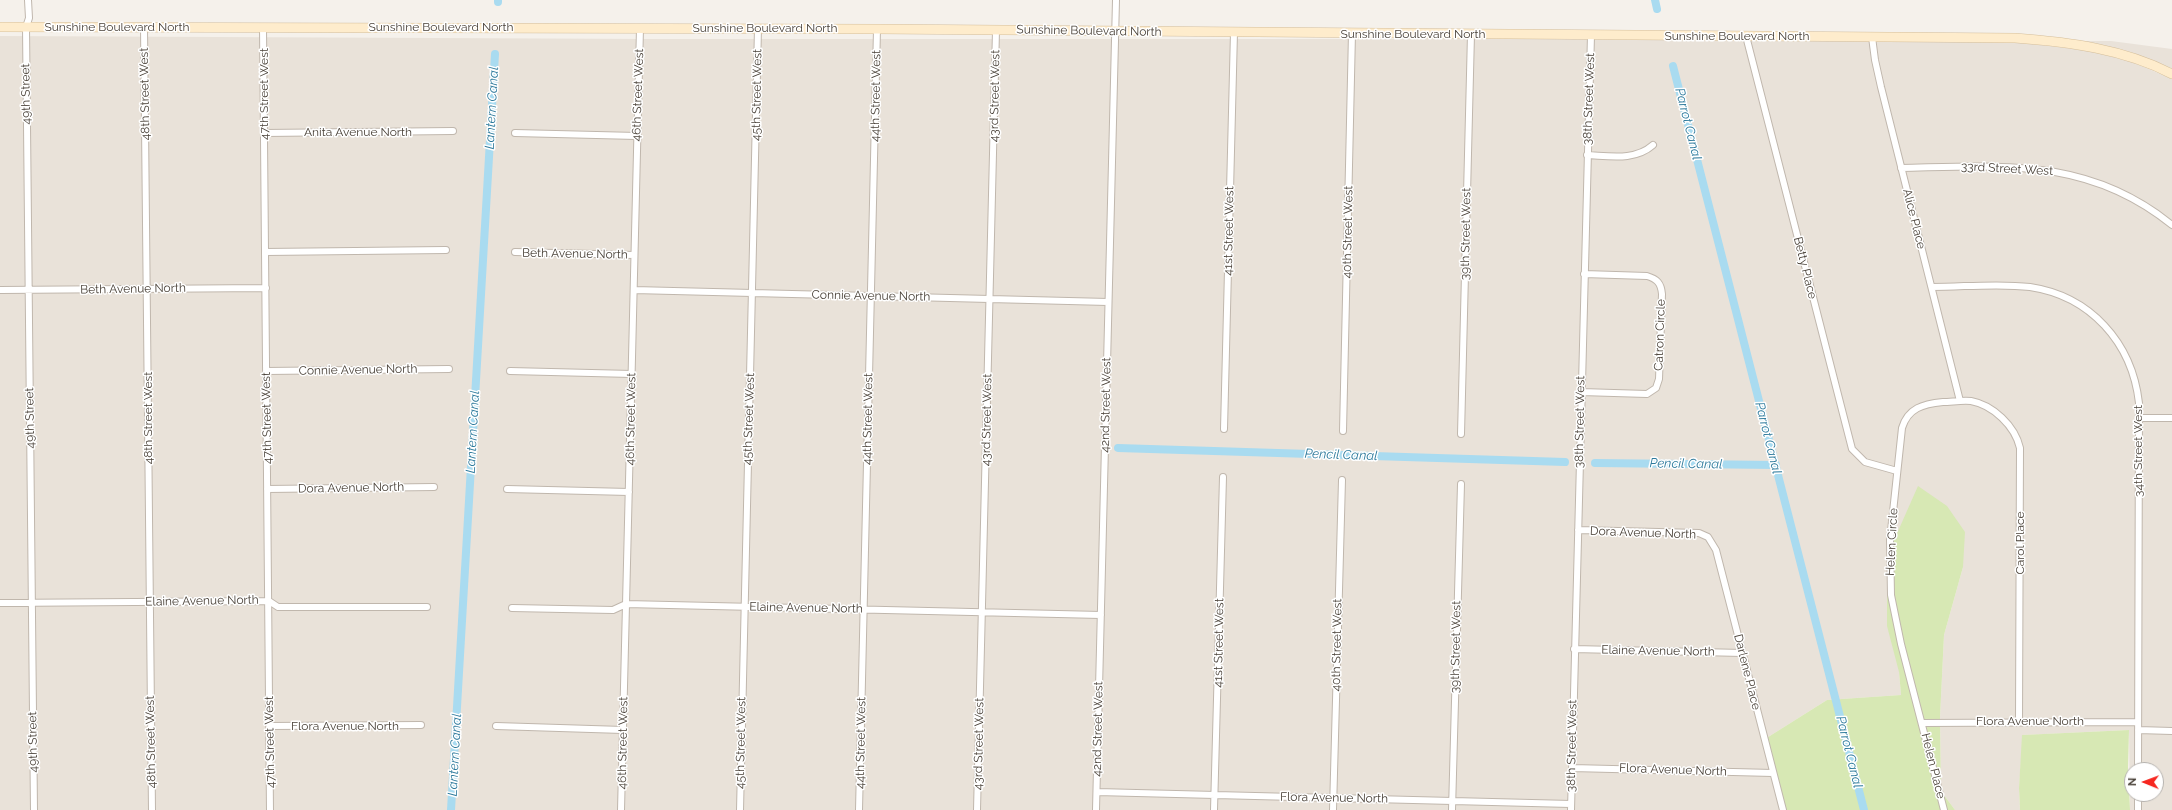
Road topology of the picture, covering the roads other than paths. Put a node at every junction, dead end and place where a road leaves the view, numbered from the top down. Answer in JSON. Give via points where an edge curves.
{"nodes":[{"id":1,"x":28,"y":0,"type":"edge"},
{"id":2,"x":1116,"y":0,"type":"edge"},
{"id":3,"x":0,"y":27,"type":"edge"},
{"id":4,"x":26,"y":27,"type":"junction"},
{"id":5,"x":144,"y":27,"type":"junction"},
{"id":6,"x":263,"y":27,"type":"junction"},
{"id":7,"x":640,"y":28,"type":"junction"},
{"id":8,"x":758,"y":28,"type":"junction"},
{"id":9,"x":877,"y":29,"type":"junction"},
{"id":10,"x":996,"y":30,"type":"junction"},
{"id":11,"x":1115,"y":31,"type":"junction"},
{"id":12,"x":1234,"y":32,"type":"junction"},
{"id":13,"x":1352,"y":33,"type":"junction"},
{"id":14,"x":1471,"y":34,"type":"junction"},
{"id":15,"x":1591,"y":35,"type":"junction"},
{"id":16,"x":1746,"y":36,"type":"junction"},
{"id":17,"x":1872,"y":37,"type":"junction"},
{"id":18,"x":2172,"y":74,"type":"edge"},
{"id":19,"x":453,"y":131,"type":"dead end"},
{"id":20,"x":264,"y":133,"type":"junction"},
{"id":21,"x":515,"y":133,"type":"dead end"},
{"id":22,"x":637,"y":136,"type":"junction"},
{"id":23,"x":1654,"y":145,"type":"dead end"},
{"id":24,"x":1587,"y":155,"type":"junction"},
{"id":25,"x":1901,"y":168,"type":"junction"},
{"id":26,"x":2172,"y":225,"type":"edge"},
{"id":27,"x":446,"y":250,"type":"dead end"},
{"id":28,"x":265,"y":252,"type":"junction"},
{"id":29,"x":515,"y":252,"type":"dead end"},
{"id":30,"x":634,"y":255,"type":"junction"},
{"id":31,"x":1584,"y":274,"type":"junction"},
{"id":32,"x":1932,"y":287,"type":"junction"},
{"id":33,"x":266,"y":288,"type":"junction"},
{"id":34,"x":147,"y":289,"type":"junction"},
{"id":35,"x":0,"y":290,"type":"edge"},
{"id":36,"x":28,"y":290,"type":"junction"},
{"id":37,"x":634,"y":290,"type":"junction"},
{"id":38,"x":753,"y":294,"type":"junction"},
{"id":39,"x":871,"y":296,"type":"junction"},
{"id":40,"x":990,"y":299,"type":"junction"},
{"id":41,"x":1108,"y":302,"type":"junction"},
{"id":42,"x":449,"y":369,"type":"dead end"},
{"id":43,"x":266,"y":371,"type":"junction"},
{"id":44,"x":510,"y":371,"type":"dead end"},
{"id":45,"x":632,"y":374,"type":"junction"},
{"id":46,"x":1581,"y":392,"type":"junction"},
{"id":47,"x":1960,"y":401,"type":"junction"},
{"id":48,"x":2138,"y":418,"type":"junction"},
{"id":49,"x":2172,"y":418,"type":"edge"},
{"id":50,"x":1224,"y":429,"type":"dead end"},
{"id":51,"x":1343,"y":431,"type":"dead end"},
{"id":52,"x":1461,"y":434,"type":"dead end"},
{"id":53,"x":1897,"y":471,"type":"junction"},
{"id":54,"x":1223,"y":477,"type":"dead end"},
{"id":55,"x":1342,"y":480,"type":"dead end"},
{"id":56,"x":1461,"y":484,"type":"dead end"},
{"id":57,"x":434,"y":487,"type":"dead end"},
{"id":58,"x":267,"y":489,"type":"junction"},
{"id":59,"x":507,"y":489,"type":"dead end"},
{"id":60,"x":629,"y":492,"type":"junction"},
{"id":61,"x":1578,"y":530,"type":"junction"},
{"id":62,"x":1708,"y":537,"type":"joint"},
{"id":63,"x":268,"y":601,"type":"junction"},
{"id":64,"x":150,"y":602,"type":"junction"},
{"id":65,"x":0,"y":603,"type":"edge"},
{"id":66,"x":31,"y":603,"type":"junction"},
{"id":67,"x":626,"y":604,"type":"junction"},
{"id":68,"x":427,"y":607,"type":"dead end"},
{"id":69,"x":744,"y":607,"type":"junction"},
{"id":70,"x":512,"y":608,"type":"dead end"},
{"id":71,"x":863,"y":610,"type":"junction"},
{"id":72,"x":982,"y":612,"type":"junction"},
{"id":73,"x":1101,"y":615,"type":"junction"},
{"id":74,"x":1574,"y":649,"type":"junction"},
{"id":75,"x":1742,"y":653,"type":"junction"},
{"id":76,"x":2019,"y":721,"type":"junction"},
{"id":77,"x":2138,"y":722,"type":"junction"},
{"id":78,"x":1922,"y":723,"type":"junction"},
{"id":79,"x":421,"y":725,"type":"dead end"},
{"id":80,"x":270,"y":726,"type":"junction"},
{"id":81,"x":496,"y":726,"type":"dead end"},
{"id":82,"x":623,"y":730,"type":"junction"},
{"id":83,"x":2138,"y":730,"type":"junction"},
{"id":84,"x":2172,"y":731,"type":"edge"},
{"id":85,"x":2138,"y":762,"type":"edge"},
{"id":86,"x":1572,"y":768,"type":"junction"},
{"id":87,"x":1773,"y":773,"type":"junction"},
{"id":88,"x":1097,"y":792,"type":"junction"},
{"id":89,"x":1215,"y":795,"type":"junction"},
{"id":90,"x":1334,"y":798,"type":"junction"},
{"id":91,"x":1452,"y":800,"type":"junction"},
{"id":92,"x":1571,"y":807,"type":"edge"},
{"id":93,"x":34,"y":810,"type":"edge"},
{"id":94,"x":152,"y":810,"type":"edge"},
{"id":95,"x":270,"y":810,"type":"edge"},
{"id":96,"x":621,"y":810,"type":"edge"},
{"id":97,"x":740,"y":810,"type":"edge"},
{"id":98,"x":859,"y":810,"type":"edge"},
{"id":99,"x":978,"y":810,"type":"edge"},
{"id":100,"x":1096,"y":810,"type":"edge"},
{"id":101,"x":1214,"y":810,"type":"edge"},
{"id":102,"x":1333,"y":810,"type":"edge"},
{"id":103,"x":1452,"y":810,"type":"edge"},
{"id":104,"x":1783,"y":810,"type":"edge"},
{"id":105,"x":1944,"y":810,"type":"edge"}],
"edges":[{"from":1,"to":4,"type":"street","name":"49th Street","via":[[29,18]]},
{"from":2,"to":11,"type":"street","name":"42nd Street West"},
{"from":3,"to":4,"type":"street","name":"Sunshine Boulevard North"},
{"from":4,"to":5,"type":"street","name":"Sunshine Boulevard North"},
{"from":4,"to":36,"type":"street","name":"49th Street"},
{"from":5,"to":6,"type":"street","name":"Sunshine Boulevard North"},
{"from":5,"to":34,"type":"street","name":"48th Street West"},
{"from":6,"to":7,"type":"street","name":"Sunshine Boulevard North"},
{"from":6,"to":20,"type":"street","name":"47th Street West"},
{"from":7,"to":8,"type":"street","name":"Sunshine Boulevard North"},
{"from":7,"to":22,"type":"street","name":"46th Street West"},
{"from":8,"to":9,"type":"street","name":"Sunshine Boulevard North"},
{"from":8,"to":38,"type":"street","name":"45th Street West"},
{"from":9,"to":10,"type":"street","name":"Sunshine Boulevard North"},
{"from":9,"to":39,"type":"street","name":"44th Street West"},
{"from":10,"to":11,"type":"street","name":"Sunshine Boulevard North"},
{"from":10,"to":40,"type":"street","name":"43rd Street West"},
{"from":11,"to":12,"type":"street","name":"Sunshine Boulevard North"},
{"from":11,"to":41,"type":"street","name":"42nd Street West"},
{"from":12,"to":13,"type":"street","name":"Sunshine Boulevard North"},
{"from":12,"to":50,"type":"street","name":"41st Street West"},
{"from":13,"to":14,"type":"street","name":"Sunshine Boulevard North"},
{"from":13,"to":51,"type":"street","name":"40th Street West"},
{"from":14,"to":15,"type":"street","name":"Sunshine Boulevard North"},
{"from":14,"to":52,"type":"street","name":"39th Street West"},
{"from":15,"to":16,"type":"street","name":"Sunshine Boulevard North"},
{"from":15,"to":24,"type":"street","name":"38th Street West"},
{"from":16,"to":17,"type":"street","name":"Sunshine Boulevard North"},
{"from":16,"to":53,"type":"street","name":"Betty Place","via":[[1852,449],[1865,462]]},
{"from":17,"to":18,"type":"street","name":"Sunshine Boulevard North","via":[[2015,38],[2064,42],[2133,58]]},
{"from":17,"to":25,"type":"street","name":"Alice Place","via":[[1874,60]]},
{"from":19,"to":20,"type":"street","name":"Anita Avenue North"},
{"from":20,"to":28,"type":"street","name":"47th Street West"},
{"from":21,"to":22,"type":"street"},
{"from":22,"to":30,"type":"street","name":"46th Street West"},
{"from":23,"to":24,"type":"street","via":[[1646,151],[1628,156]]},
{"from":24,"to":31,"type":"street","name":"38th Street West"},
{"from":25,"to":26,"type":"street","name":"33rd Street West","via":[[2021,168],[2062,172],[2089,178],[2116,189],[2142,202]]},
{"from":25,"to":32,"type":"street","name":"Alice Place"},
{"from":27,"to":28,"type":"street"},
{"from":28,"to":33,"type":"street","name":"47th Street West"},
{"from":29,"to":30,"type":"street","name":"Beth Avenue North"},
{"from":30,"to":37,"type":"street","name":"46th Street West"},
{"from":31,"to":46,"type":"street","name":"38th Street West"},
{"from":31,"to":46,"type":"street","name":"Catron Circle","via":[[1655,278],[1661,285],[1662,294],[1659,379],[1656,388],[1647,394]]},
{"from":32,"to":47,"type":"street","name":"Alice Place"},
{"from":32,"to":48,"type":"street","name":"34th Street West","via":[[2029,287],[2051,292],[2080,304],[2104,323],[2121,346],[2135,380]]},
{"from":33,"to":34,"type":"street","name":"Beth Avenue North"},
{"from":33,"to":43,"type":"street","name":"47th Street West"},
{"from":34,"to":36,"type":"street","name":"Beth Avenue North"},
{"from":34,"to":64,"type":"street","name":"48th Street West"},
{"from":35,"to":36,"type":"street","name":"Beth Avenue North"},
{"from":36,"to":66,"type":"street","name":"49th Street"},
{"from":37,"to":38,"type":"street","name":"Connie Avenue North"},
{"from":37,"to":45,"type":"street","name":"46th Street West"},
{"from":38,"to":39,"type":"street","name":"Connie Avenue North"},
{"from":38,"to":69,"type":"street","name":"45th Street West"},
{"from":39,"to":40,"type":"street","name":"Connie Avenue North"},
{"from":39,"to":71,"type":"street","name":"44th Street West"},
{"from":40,"to":41,"type":"street","name":"Connie Avenue North"},
{"from":40,"to":72,"type":"street","name":"43rd Street West"},
{"from":41,"to":73,"type":"street","name":"42nd Street West"},
{"from":42,"to":43,"type":"street","name":"Connie Avenue North"},
{"from":43,"to":58,"type":"street","name":"47th Street West"},
{"from":44,"to":45,"type":"street"},
{"from":45,"to":60,"type":"street","name":"46th Street West"},
{"from":46,"to":61,"type":"street","name":"38th Street West"},
{"from":47,"to":53,"type":"street","name":"Helen Circle","via":[[1921,405],[1913,410],[1905,419],[1902,428]]},
{"from":47,"to":76,"type":"street","name":"Carol Place","via":[[1980,404],[1996,413],[2014,432],[2020,448]]},
{"from":48,"to":49,"type":"street"},
{"from":48,"to":77,"type":"street","name":"34th Street West"},
{"from":53,"to":78,"type":"street","name":"Helen Circle","via":[[1890,540],[1891,595]]},
{"from":54,"to":89,"type":"street","name":"41st Street West"},
{"from":55,"to":90,"type":"street","name":"40th Street West"},
{"from":56,"to":91,"type":"street","name":"39th Street West"},
{"from":57,"to":58,"type":"street","name":"Dora Avenue North"},
{"from":58,"to":63,"type":"street","name":"47th Street West"},
{"from":59,"to":60,"type":"street"},
{"from":60,"to":67,"type":"street","name":"46th Street West"},
{"from":61,"to":62,"type":"street","name":"Dora Avenue North","via":[[1699,533]]},
{"from":61,"to":74,"type":"street","name":"38th Street West"},
{"from":62,"to":75,"type":"street","name":"Darlene Place","via":[[1716,550]]},
{"from":63,"to":64,"type":"street","name":"Elaine Avenue North"},
{"from":63,"to":68,"type":"street","name":"Elaine Avenue North","via":[[278,607]]},
{"from":63,"to":80,"type":"street","name":"47th Street West"},
{"from":64,"to":66,"type":"street","name":"Elaine Avenue North"},
{"from":64,"to":94,"type":"street","name":"48th Street West"},
{"from":65,"to":66,"type":"street","name":"Elaine Avenue North"},
{"from":66,"to":93,"type":"street","name":"49th Street"},
{"from":67,"to":69,"type":"street","name":"Elaine Avenue North"},
{"from":67,"to":70,"type":"street","name":"Elaine Avenue North","via":[[613,610]]},
{"from":67,"to":82,"type":"street","name":"46th Street West"},
{"from":69,"to":71,"type":"street","name":"Elaine Avenue North"},
{"from":69,"to":97,"type":"street","name":"45th Street West"},
{"from":71,"to":72,"type":"street","name":"Elaine Avenue North"},
{"from":71,"to":98,"type":"street","name":"44th Street West"},
{"from":72,"to":73,"type":"street","name":"Elaine Avenue North"},
{"from":72,"to":99,"type":"street","name":"43rd Street West"},
{"from":73,"to":88,"type":"street","name":"42nd Street West"},
{"from":74,"to":75,"type":"street","name":"Elaine Avenue North"},
{"from":74,"to":86,"type":"street","name":"38th Street West"},
{"from":75,"to":87,"type":"street","name":"Darlene Place"},
{"from":76,"to":77,"type":"street","name":"Flora Avenue North"},
{"from":76,"to":78,"type":"street","name":"Flora Avenue North"},
{"from":77,"to":83,"type":"street","name":"34th Street West"},
{"from":78,"to":105,"type":"street","name":"Helen Place"},
{"from":79,"to":80,"type":"street","name":"Flora Avenue North"},
{"from":80,"to":95,"type":"street","name":"47th Street West"},
{"from":81,"to":82,"type":"street"},
{"from":82,"to":96,"type":"street","name":"46th Street West"},
{"from":83,"to":84,"type":"street"},
{"from":83,"to":85,"type":"street","name":"34th Street West"},
{"from":86,"to":87,"type":"street","name":"Flora Avenue North"},
{"from":86,"to":92,"type":"street","name":"38th Street West"},
{"from":87,"to":104,"type":"street","name":"Darlene Place"},
{"from":88,"to":89,"type":"street","name":"Flora Avenue North"},
{"from":88,"to":100,"type":"street","name":"42nd Street West"},
{"from":89,"to":90,"type":"street","name":"Flora Avenue North"},
{"from":89,"to":101,"type":"street","name":"41st Street West"},
{"from":90,"to":91,"type":"street","name":"Flora Avenue North"},
{"from":90,"to":102,"type":"street","name":"40th Street West"},
{"from":91,"to":92,"type":"street","name":"Flora Avenue North"},
{"from":91,"to":103,"type":"street","name":"39th Street West"}]}
